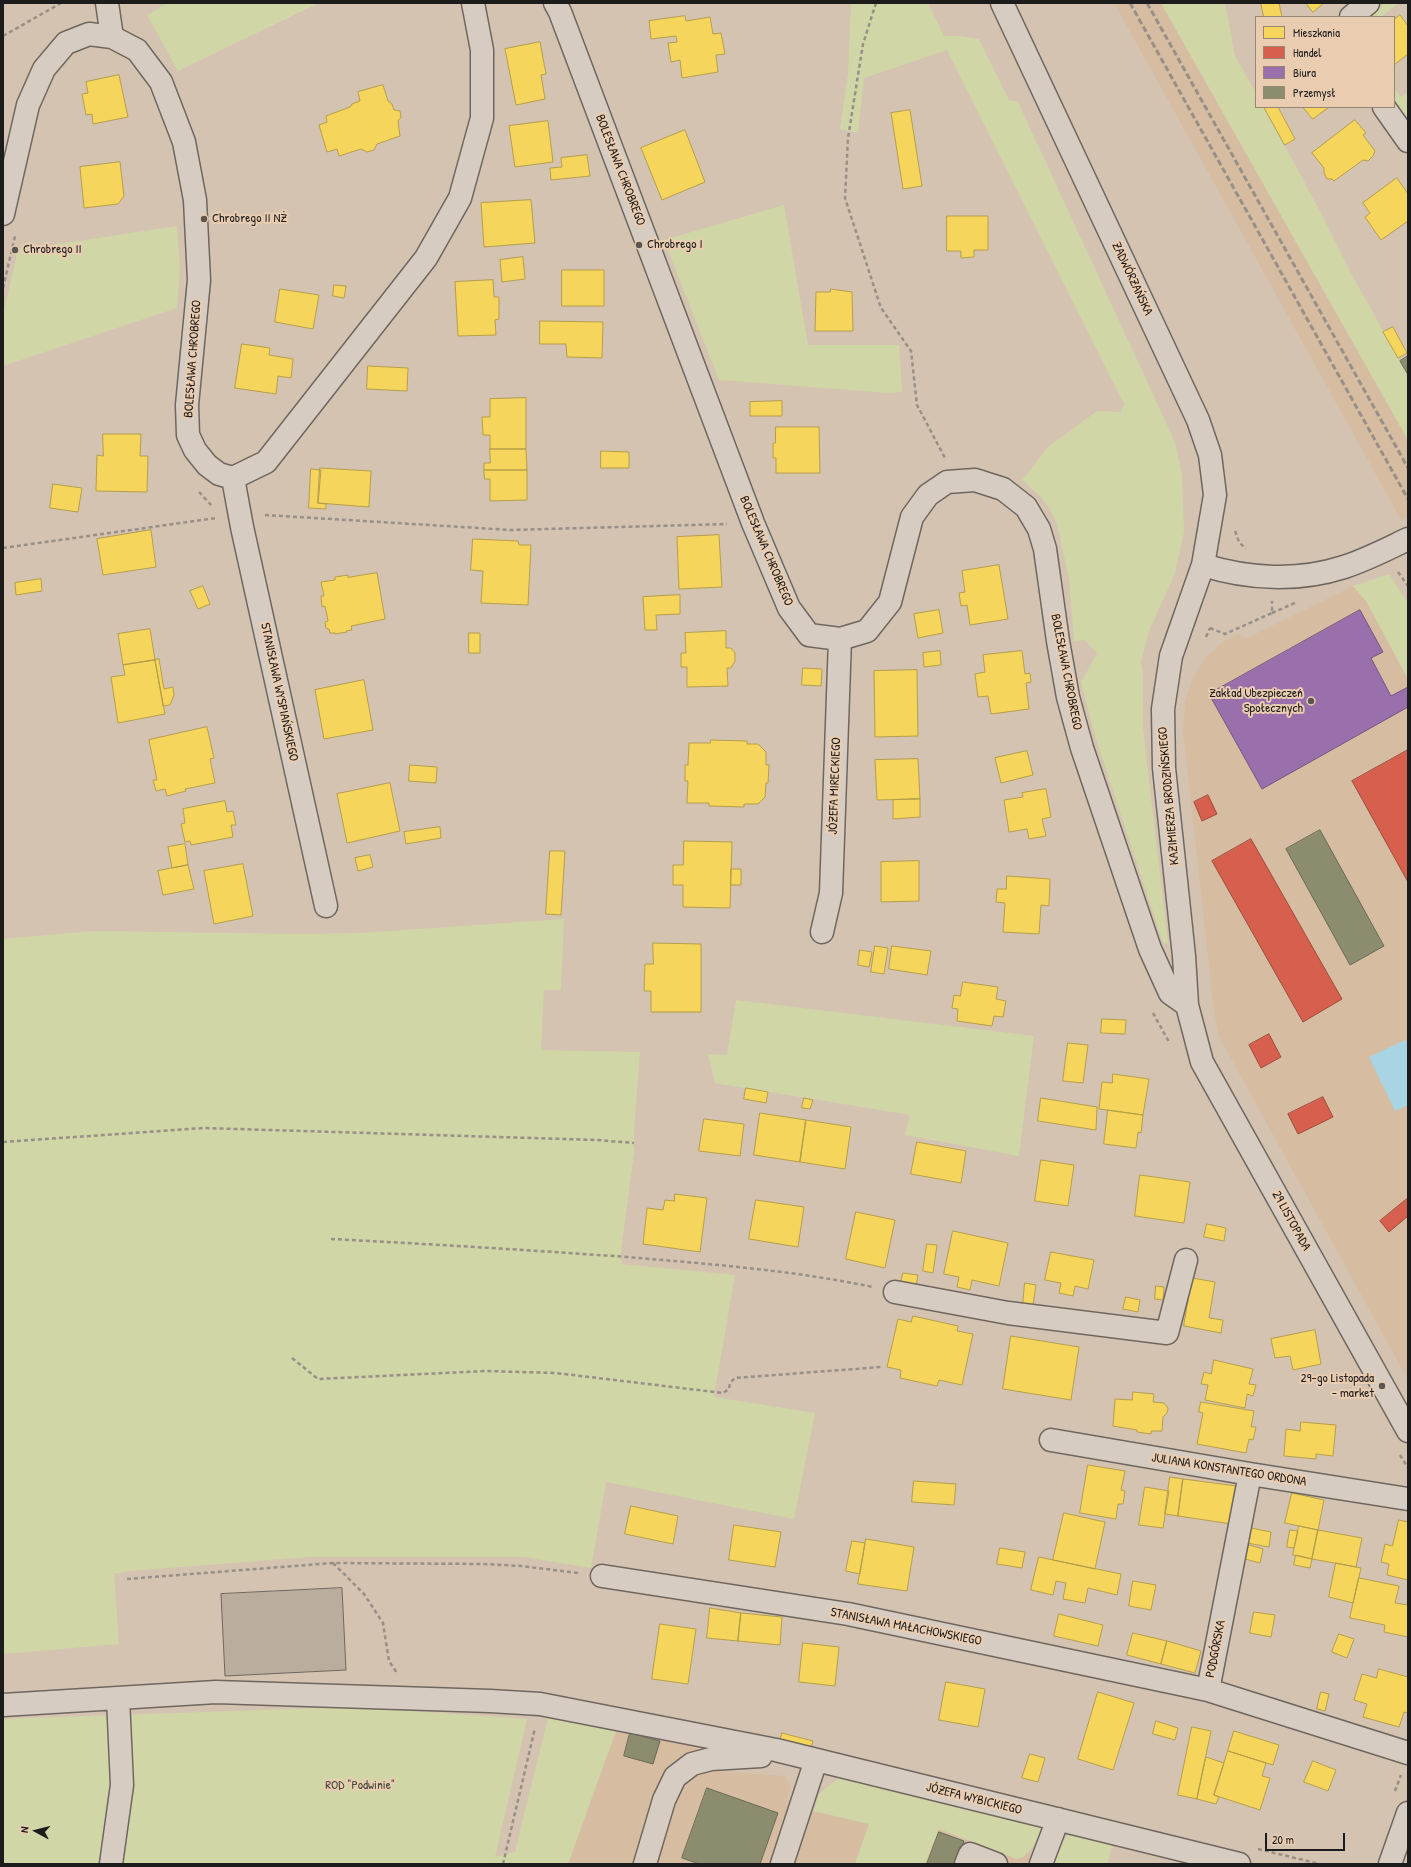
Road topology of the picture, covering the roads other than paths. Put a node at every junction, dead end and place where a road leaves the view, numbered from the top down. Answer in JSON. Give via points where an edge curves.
{"nodes":[{"id":1,"x":108,"y":3,"type":"edge"},
{"id":2,"x":473,"y":3,"type":"edge"},
{"id":3,"x":555,"y":3,"type":"edge"},
{"id":4,"x":1002,"y":3,"type":"edge"},
{"id":5,"x":1368,"y":3,"type":"edge"},
{"id":6,"x":1352,"y":16,"type":"edge"},
{"id":7,"x":112,"y":37,"type":"junction"},
{"id":8,"x":1385,"y":108,"type":"edge"},
{"id":9,"x":1408,"y":141,"type":"edge"},
{"id":10,"x":3,"y":214,"type":"edge"},
{"id":11,"x":233,"y":478,"type":"junction"},
{"id":12,"x":1408,"y":539,"type":"edge"},
{"id":13,"x":1203,"y":565,"type":"junction"},
{"id":14,"x":840,"y":639,"type":"junction"},
{"id":15,"x":326,"y":906,"type":"dead end"},
{"id":16,"x":822,"y":932,"type":"dead end"},
{"id":17,"x":1187,"y":1005,"type":"junction"},
{"id":18,"x":1186,"y":1260,"type":"dead end"},
{"id":19,"x":895,"y":1292,"type":"road end"},
{"id":20,"x":1408,"y":1431,"type":"edge"},
{"id":21,"x":1051,"y":1440,"type":"dead end"},
{"id":22,"x":1250,"y":1474,"type":"junction"},
{"id":23,"x":1408,"y":1498,"type":"edge"},
{"id":24,"x":602,"y":1576,"type":"road end"},
{"id":25,"x":1208,"y":1690,"type":"junction"},
{"id":26,"x":118,"y":1698,"type":"junction"},
{"id":27,"x":3,"y":1705,"type":"edge"},
{"id":28,"x":788,"y":1753,"type":"junction"},
{"id":29,"x":1408,"y":1753,"type":"edge"},
{"id":30,"x":816,"y":1760,"type":"junction"},
{"id":31,"x":1408,"y":1813,"type":"edge"},
{"id":32,"x":1058,"y":1819,"type":"junction"},
{"id":33,"x":1245,"y":1856,"type":"edge"},
{"id":34,"x":111,"y":1864,"type":"edge"},
{"id":35,"x":645,"y":1864,"type":"edge"},
{"id":36,"x":782,"y":1864,"type":"edge"},
{"id":37,"x":966,"y":1864,"type":"edge"},
{"id":38,"x":996,"y":1864,"type":"edge"},
{"id":39,"x":1041,"y":1864,"type":"edge"},
{"id":40,"x":1390,"y":1864,"type":"edge"}],
"edges":[{"from":1,"to":7,"type":"street"},
{"from":2,"to":11,"type":"street","via":[[482,50],[482,118],[460,198],[426,258],[266,462]]},
{"from":3,"to":14,"type":"street","name":"BOLESŁAWA CHROBREGO","via":[[753,523],[789,608],[808,635]]},
{"from":4,"to":13,"type":"street","name":"ZADWÓRZAŃSKA","via":[[1198,420],[1210,455],[1215,495]]},
{"from":5,"to":6,"type":"street"},
{"from":7,"to":10,"type":"street","name":"BOLESŁAWA CHROBREGO","via":[[89,34],[66,43],[44,69],[28,105]]},
{"from":7,"to":11,"type":"street","name":"BOLESŁAWA CHROBREGO","via":[[137,50],[161,82],[184,142],[195,200],[199,280],[187,405],[188,435],[195,450],[207,465],[220,474]]},
{"from":8,"to":9,"type":"street"},
{"from":11,"to":15,"type":"street","name":"STANISŁAWA WYSPIAŃSKIEGO"},
{"from":12,"to":13,"type":"street","via":[[1344,568],[1297,578],[1237,574]]},
{"from":13,"to":17,"type":"street","name":"KAZIMIERZA BRODZIŃSKIEGO","via":[[1171,656],[1163,709],[1164,768]]},
{"from":14,"to":16,"type":"street","name":"JÓZEFA MIRECKIEGO","via":[[831,893]]},
{"from":14,"to":17,"type":"street","name":"BOLESŁAWA CHROBREGO","via":[[867,631],[890,602],[912,517],[928,495],[947,482],[975,480],[1003,489],[1026,507],[1039,529],[1045,549],[1068,697],[1082,748],[1150,949],[1170,992]]},
{"from":17,"to":20,"type":"street","name":"29 LISTOPADA","via":[[1202,1062]]},
{"from":18,"to":19,"type":"street","via":[[1167,1333],[1008,1313]]},
{"from":21,"to":22,"type":"street","name":"JULIANA KONSTANTEGO ORDONA"},
{"from":22,"to":23,"type":"street","name":"JULIANA KONSTANTEGO ORDONA"},
{"from":22,"to":25,"type":"street","name":"PODGÓRSKA"},
{"from":24,"to":25,"type":"street","name":"STANISŁAWA MAŁACHOWSKIEGO","via":[[848,1614]]},
{"from":25,"to":29,"type":"street","name":"PODGÓRSKA"},
{"from":26,"to":27,"type":"street","name":"JÓZEFA WYBICKIEGO"},
{"from":26,"to":28,"type":"street","name":"JÓZEFA WYBICKIEGO","via":[[216,1692],[540,1704]]},
{"from":26,"to":34,"type":"street","via":[[122,1785]]},
{"from":28,"to":30,"type":"street","name":"JÓZEFA WYBICKIEGO"},
{"from":28,"to":35,"type":"street","via":[[712,1759],[692,1764],[675,1777],[664,1800]]},
{"from":30,"to":32,"type":"street","name":"JÓZEFA WYBICKIEGO"},
{"from":30,"to":36,"type":"street"},
{"from":31,"to":40,"type":"street"},
{"from":32,"to":33,"type":"street","name":"JÓZEFA WYBICKIEGO"},
{"from":32,"to":39,"type":"street"},
{"from":37,"to":38,"type":"street","via":[[970,1854]]}]}
